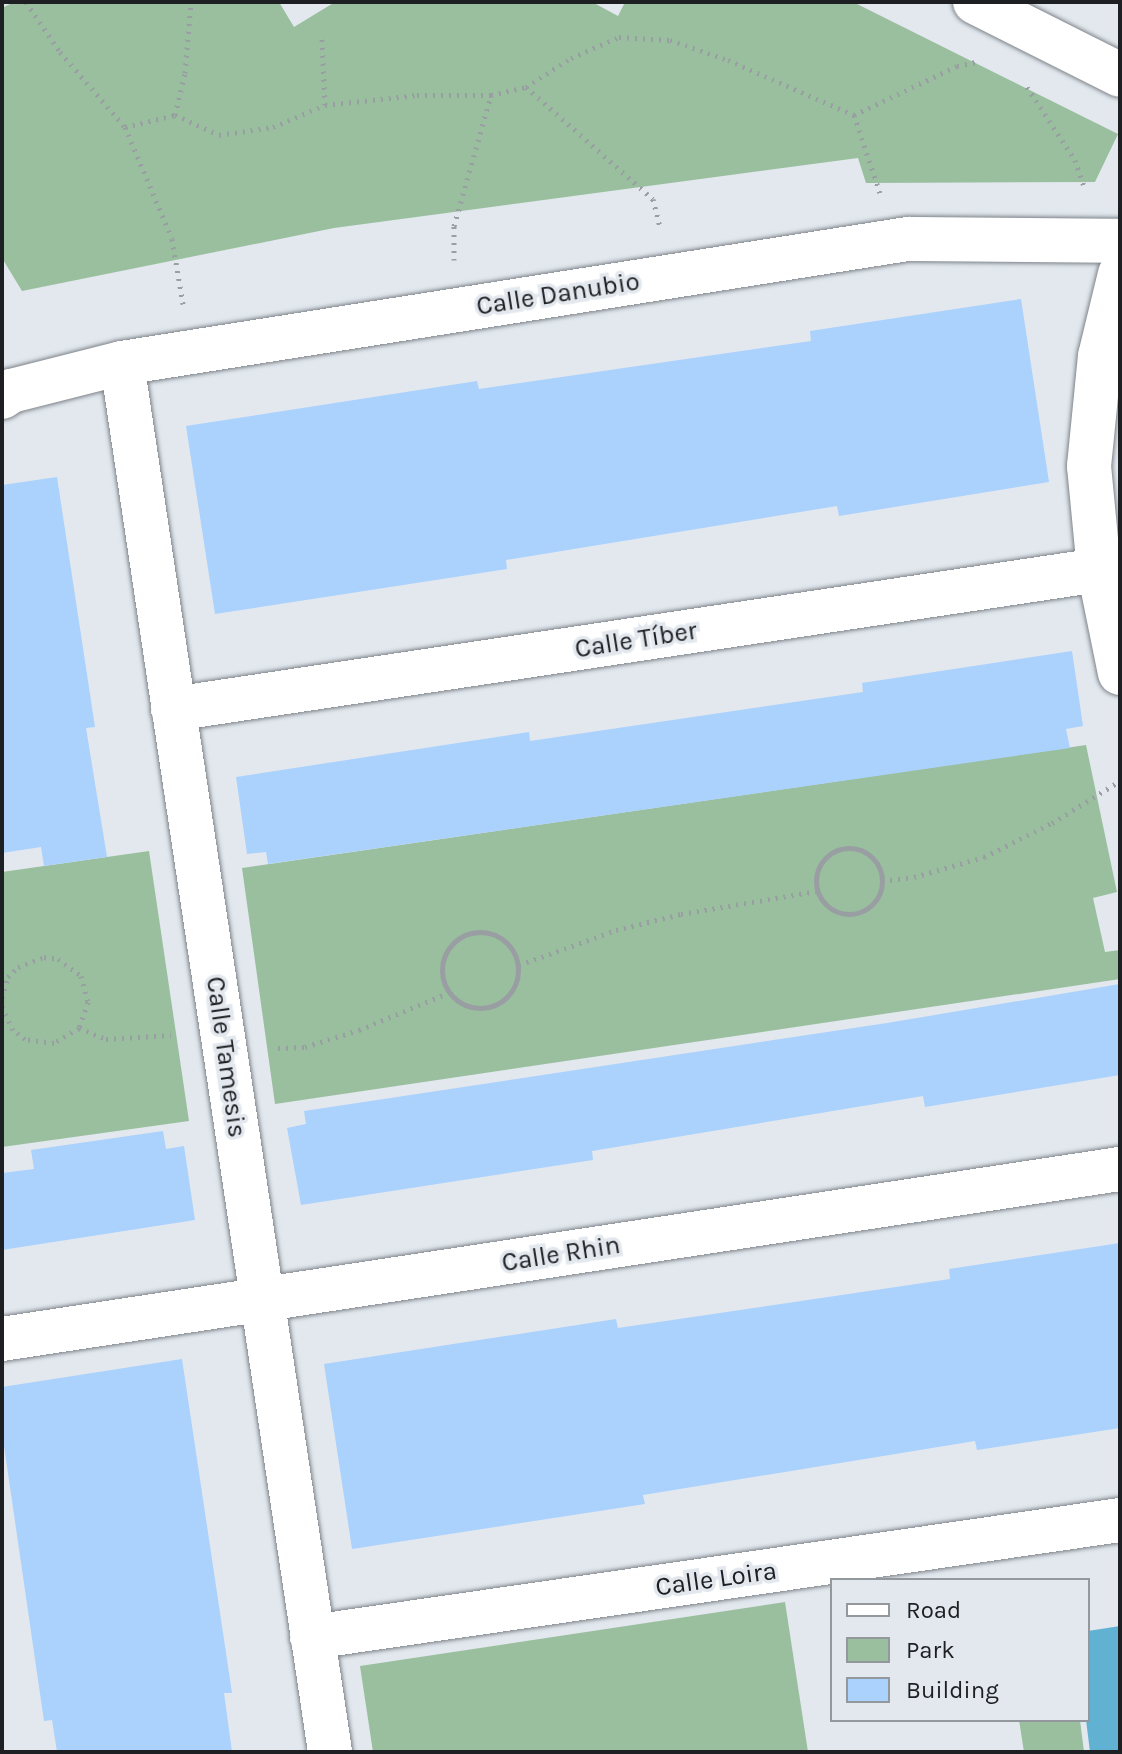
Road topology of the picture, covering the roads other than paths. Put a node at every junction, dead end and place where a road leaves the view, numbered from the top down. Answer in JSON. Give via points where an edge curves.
{"nodes":[{"id":1,"x":975,"y":2,"type":"edge"},
{"id":2,"x":1117,"y":70,"type":"edge"},
{"id":3,"x":1100,"y":240,"type":"edge"},
{"id":4,"x":1120,"y":274,"type":"edge"},
{"id":5,"x":122,"y":363,"type":"junction"},
{"id":6,"x":2,"y":397,"type":"edge"},
{"id":7,"x":1099,"y":570,"type":"junction"},
{"id":8,"x":1120,"y":673,"type":"edge"},
{"id":9,"x":173,"y":709,"type":"junction"},
{"id":10,"x":1120,"y":1169,"type":"edge"},
{"id":11,"x":262,"y":1299,"type":"junction"},
{"id":12,"x":2,"y":1339,"type":"edge"},
{"id":13,"x":1120,"y":1520,"type":"edge"},
{"id":14,"x":312,"y":1637,"type":"junction"},
{"id":15,"x":330,"y":1752,"type":"edge"}],
"edges":[{"from":1,"to":2,"type":"street","via":[[1011,41]]},
{"from":3,"to":5,"type":"street","name":"Calle Danubio","via":[[908,239]]},
{"from":4,"to":7,"type":"street","via":[[1100,356],[1089,466]]},
{"from":5,"to":6,"type":"street","name":"Calle Danubio"},
{"from":5,"to":9,"type":"street","name":"Calle Tamesis"},
{"from":7,"to":8,"type":"street"},
{"from":7,"to":9,"type":"street","name":"Calle Tíber"},
{"from":9,"to":11,"type":"street","name":"Calle Tamesis"},
{"from":10,"to":11,"type":"street","name":"Calle Rhin"},
{"from":11,"to":12,"type":"street","name":"Calle Rhin"},
{"from":11,"to":14,"type":"street","name":"Calle Tamesis"},
{"from":13,"to":14,"type":"street","name":"Calle Loira"},
{"from":14,"to":15,"type":"street","name":"Calle Tamesis"}]}
